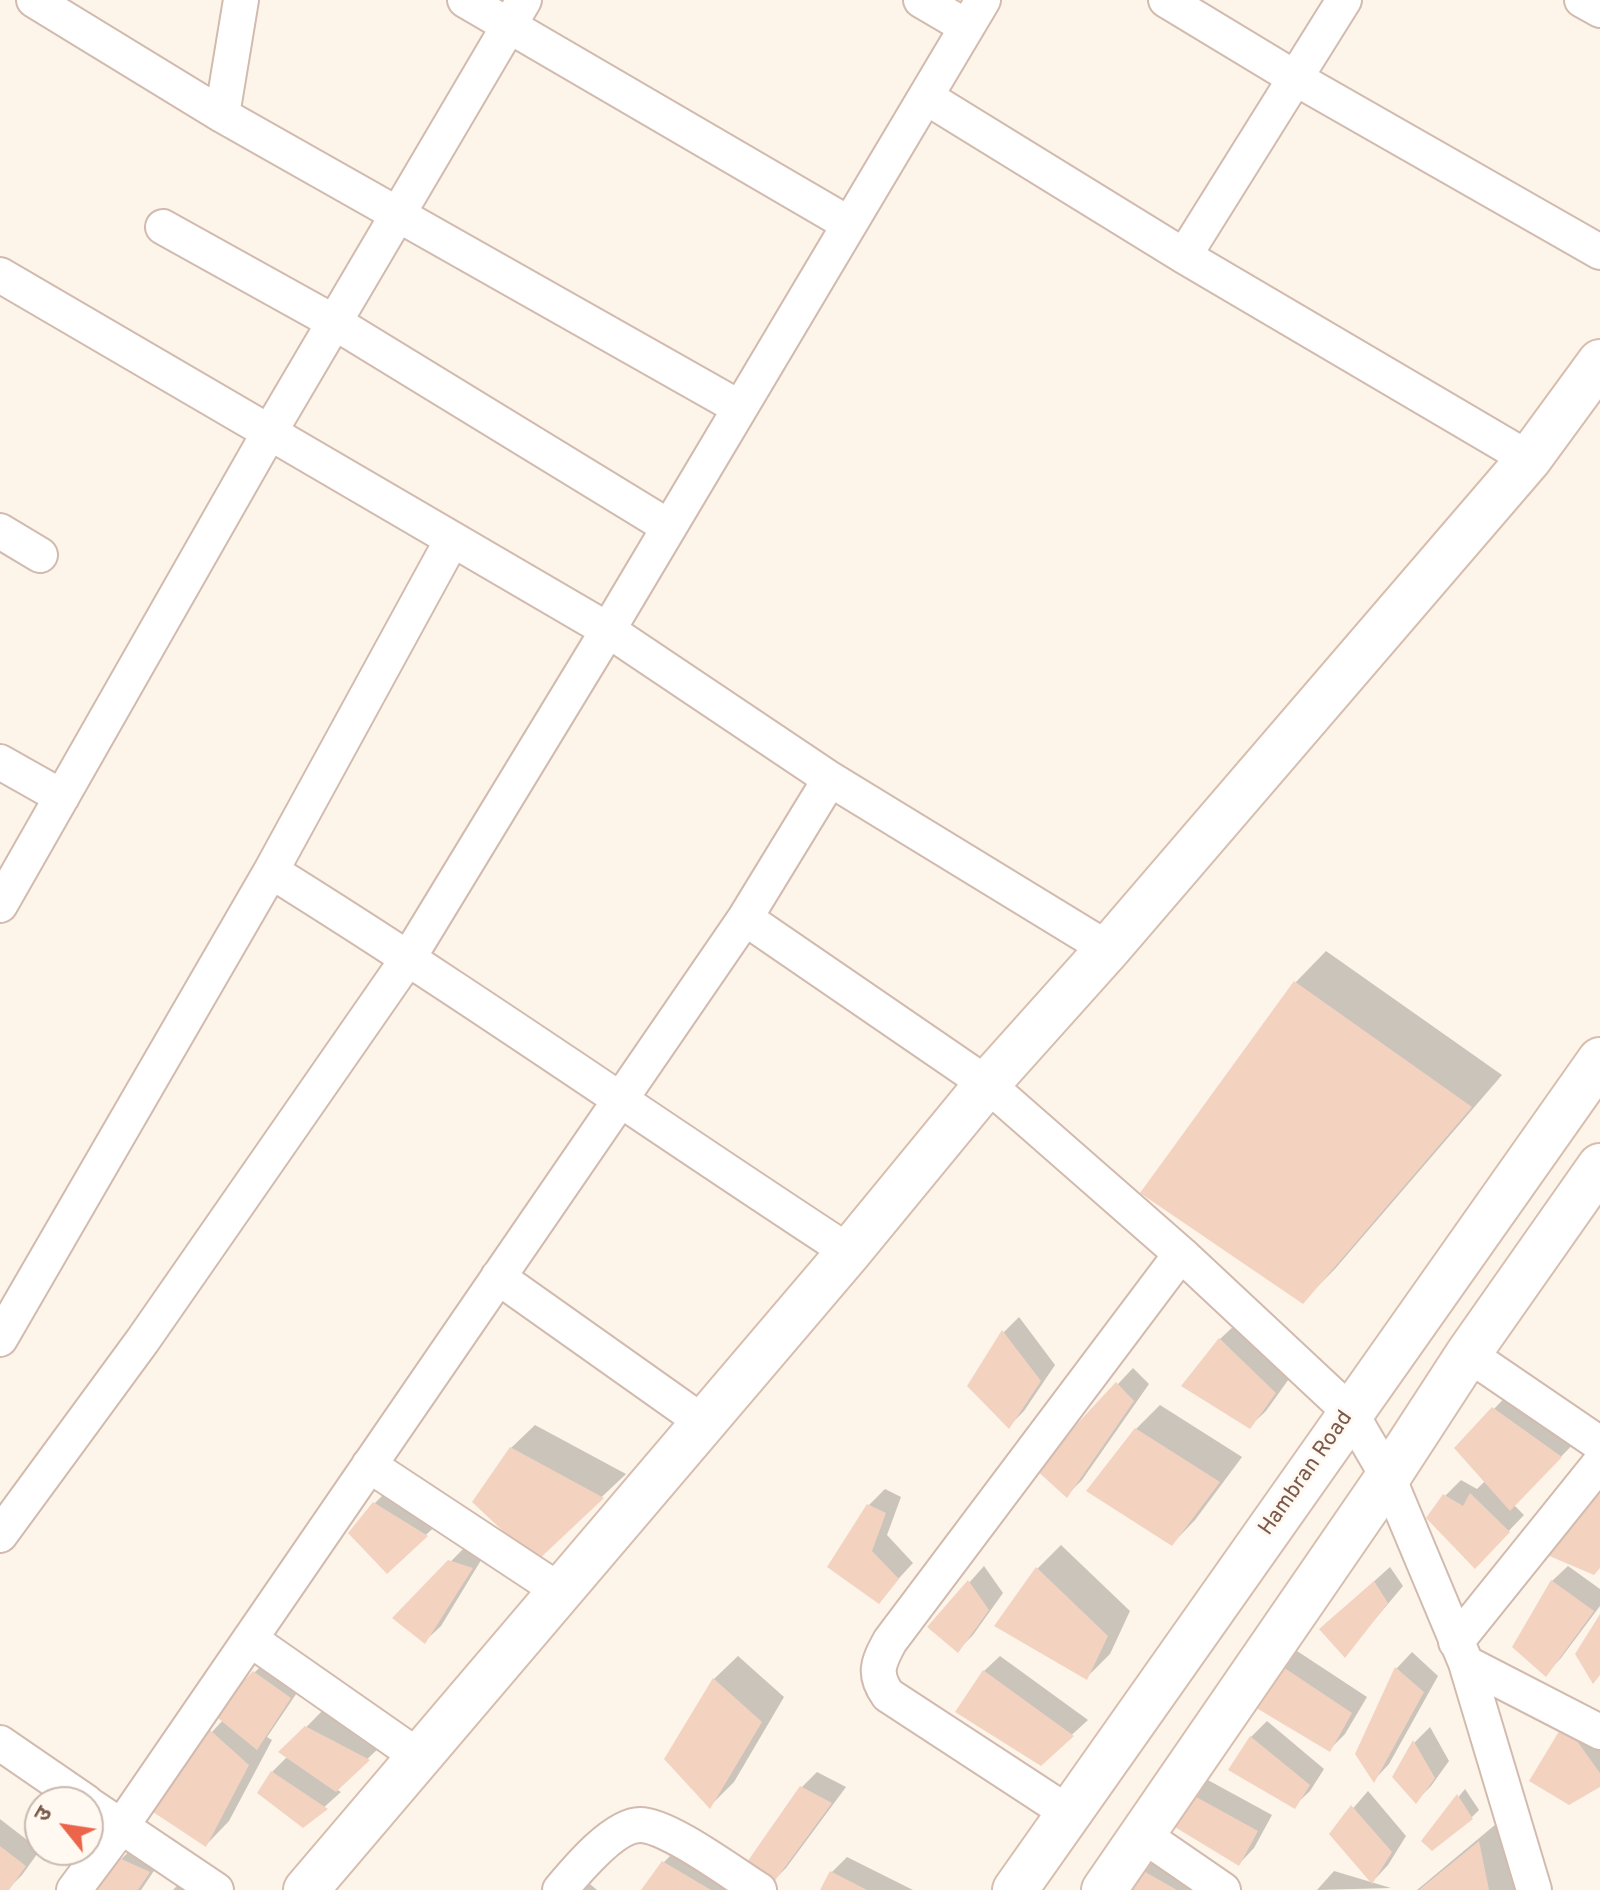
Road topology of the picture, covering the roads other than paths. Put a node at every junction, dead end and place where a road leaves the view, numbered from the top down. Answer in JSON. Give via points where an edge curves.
{"nodes":[{"id":1,"x":34,"y":0,"type":"edge"},
{"id":2,"x":241,"y":0,"type":"edge"},
{"id":3,"x":465,"y":0,"type":"edge"},
{"id":4,"x":921,"y":0,"type":"edge"},
{"id":5,"x":1166,"y":0,"type":"edge"},
{"id":6,"x":1344,"y":0,"type":"edge"},
{"id":7,"x":1582,"y":0,"type":"edge"},
{"id":8,"x":1600,"y":10,"type":"edge"},
{"id":9,"x":516,"y":13,"type":"edge"},
{"id":10,"x":975,"y":14,"type":"edge"},
{"id":11,"x":1295,"y":78,"type":"junction"},
{"id":12,"x":926,"y":97,"type":"junction"},
{"id":13,"x":222,"y":115,"type":"junction"},
{"id":14,"x":397,"y":216,"type":"junction"},
{"id":15,"x":849,"y":224,"type":"junction"},
{"id":16,"x":163,"y":227,"type":"dead end"},
{"id":17,"x":1600,"y":252,"type":"edge"},
{"id":18,"x":1184,"y":256,"type":"junction"},
{"id":19,"x":0,"y":275,"type":"edge"},
{"id":20,"x":334,"y":322,"type":"junction"},
{"id":21,"x":1600,"y":362,"type":"edge"},
{"id":22,"x":740,"y":408,"type":"junction"},
{"id":23,"x":269,"y":433,"type":"junction"},
{"id":24,"x":1529,"y":459,"type":"junction"},
{"id":25,"x":669,"y":527,"type":"junction"},
{"id":26,"x":0,"y":531,"type":"edge"},
{"id":27,"x":452,"y":540,"type":"junction"},
{"id":28,"x":40,"y":555,"type":"dead end"},
{"id":29,"x":608,"y":630,"type":"junction"},
{"id":30,"x":0,"y":762,"type":"edge"},
{"id":31,"x":830,"y":779,"type":"junction"},
{"id":32,"x":62,"y":797,"type":"junction"},
{"id":33,"x":271,"y":871,"type":"junction"},
{"id":34,"x":0,"y":905,"type":"edge"},
{"id":35,"x":745,"y":918,"type":"junction"},
{"id":36,"x":1108,"y":949,"type":"junction"},
{"id":37,"x":409,"y":957,"type":"junction"},
{"id":38,"x":1600,"y":1060,"type":"edge"},
{"id":39,"x":987,"y":1084,"type":"junction"},
{"id":40,"x":618,"y":1101,"type":"junction"},
{"id":41,"x":1600,"y":1166,"type":"edge"},
{"id":42,"x":849,"y":1252,"type":"junction"},
{"id":43,"x":1181,"y":1254,"type":"junction"},
{"id":44,"x":498,"y":1277,"type":"junction"},
{"id":45,"x":0,"y":1339,"type":"edge"},
{"id":46,"x":1468,"y":1354,"type":"junction"},
{"id":47,"x":1350,"y":1412,"type":"junction"},
{"id":48,"x":704,"y":1423,"type":"junction"},
{"id":49,"x":1600,"y":1444,"type":"edge"},
{"id":50,"x":1600,"y":1463,"type":"edge"},
{"id":51,"x":369,"y":1465,"type":"junction"},
{"id":52,"x":1388,"y":1477,"type":"junction"},
{"id":53,"x":0,"y":1535,"type":"edge"},
{"id":54,"x":560,"y":1591,"type":"junction"},
{"id":55,"x":250,"y":1639,"type":"junction"},
{"id":56,"x":1461,"y":1652,"type":"junction"},
{"id":57,"x":1600,"y":1732,"type":"edge"},
{"id":58,"x":0,"y":1743,"type":"edge"},
{"id":59,"x":419,"y":1757,"type":"junction"},
{"id":60,"x":62,"y":1786,"type":"edge"},
{"id":61,"x":1070,"y":1814,"type":"junction"},
{"id":62,"x":104,"y":1815,"type":"edge"},
{"id":63,"x":121,"y":1827,"type":"junction"},
{"id":64,"x":1143,"y":1835,"type":"junction"},
{"id":65,"x":74,"y":1890,"type":"edge"},
{"id":66,"x":216,"y":1890,"type":"edge"},
{"id":67,"x":306,"y":1890,"type":"edge"},
{"id":68,"x":560,"y":1890,"type":"edge"},
{"id":69,"x":759,"y":1890,"type":"edge"},
{"id":70,"x":1015,"y":1890,"type":"edge"},
{"id":71,"x":1104,"y":1890,"type":"edge"},
{"id":72,"x":1223,"y":1890,"type":"edge"},
{"id":73,"x":1534,"y":1890,"type":"edge"}],
"edges":[{"from":1,"to":13,"type":"street"},
{"from":2,"to":13,"type":"street"},
{"from":3,"to":9,"type":"street"},
{"from":4,"to":10,"type":"street"},
{"from":5,"to":11,"type":"street"},
{"from":6,"to":11,"type":"street"},
{"from":7,"to":8,"type":"street"},
{"from":9,"to":14,"type":"street"},
{"from":9,"to":15,"type":"street"},
{"from":10,"to":12,"type":"street"},
{"from":11,"to":17,"type":"street"},
{"from":11,"to":18,"type":"street"},
{"from":12,"to":15,"type":"street"},
{"from":12,"to":18,"type":"street"},
{"from":13,"to":14,"type":"street"},
{"from":14,"to":20,"type":"street"},
{"from":14,"to":22,"type":"street"},
{"from":15,"to":22,"type":"street"},
{"from":16,"to":20,"type":"street"},
{"from":18,"to":24,"type":"street"},
{"from":19,"to":23,"type":"street"},
{"from":20,"to":23,"type":"street"},
{"from":20,"to":25,"type":"street"},
{"from":21,"to":24,"type":"street"},
{"from":22,"to":25,"type":"street"},
{"from":23,"to":27,"type":"street"},
{"from":23,"to":32,"type":"street"},
{"from":24,"to":36,"type":"street"},
{"from":25,"to":29,"type":"street"},
{"from":26,"to":28,"type":"street"},
{"from":27,"to":29,"type":"street"},
{"from":27,"to":33,"type":"street"},
{"from":29,"to":31,"type":"street"},
{"from":29,"to":37,"type":"street"},
{"from":30,"to":32,"type":"street"},
{"from":31,"to":35,"type":"street"},
{"from":31,"to":36,"type":"street"},
{"from":32,"to":34,"type":"street"},
{"from":33,"to":37,"type":"street"},
{"from":33,"to":45,"type":"street"},
{"from":35,"to":39,"type":"street"},
{"from":35,"to":40,"type":"street"},
{"from":36,"to":39,"type":"street"},
{"from":37,"to":40,"type":"street"},
{"from":37,"to":53,"type":"street","via":[[143,1340]]},
{"from":38,"to":47,"type":"street","name":"Hambran Road"},
{"from":39,"to":42,"type":"street"},
{"from":39,"to":43,"type":"street"},
{"from":40,"to":42,"type":"street"},
{"from":40,"to":44,"type":"street"},
{"from":41,"to":46,"type":"street"},
{"from":42,"to":48,"type":"street"},
{"from":43,"to":47,"type":"street"},
{"from":43,"to":61,"type":"street","via":[[890,1641],[878,1670],[888,1695]]},
{"from":44,"to":48,"type":"street"},
{"from":44,"to":51,"type":"street"},
{"from":46,"to":49,"type":"street"},
{"from":46,"to":52,"type":"street"},
{"from":47,"to":52,"type":"street"},
{"from":47,"to":61,"type":"street","name":"Hambran Road"},
{"from":48,"to":54,"type":"street"},
{"from":50,"to":56,"type":"street"},
{"from":51,"to":54,"type":"street"},
{"from":51,"to":55,"type":"street"},
{"from":52,"to":56,"type":"street"},
{"from":52,"to":64,"type":"street"},
{"from":54,"to":59,"type":"street"},
{"from":55,"to":59,"type":"street"},
{"from":55,"to":63,"type":"street"},
{"from":56,"to":57,"type":"street"},
{"from":56,"to":73,"type":"street"},
{"from":58,"to":60,"type":"street"},
{"from":59,"to":67,"type":"street"},
{"from":61,"to":70,"type":"street","name":"Hambran Road"},
{"from":62,"to":63,"type":"street"},
{"from":63,"to":65,"type":"street"},
{"from":63,"to":66,"type":"street"},
{"from":64,"to":71,"type":"street"},
{"from":64,"to":72,"type":"street"},
{"from":68,"to":69,"type":"street","via":[[615,1835],[639,1825],[665,1832]]}]}
